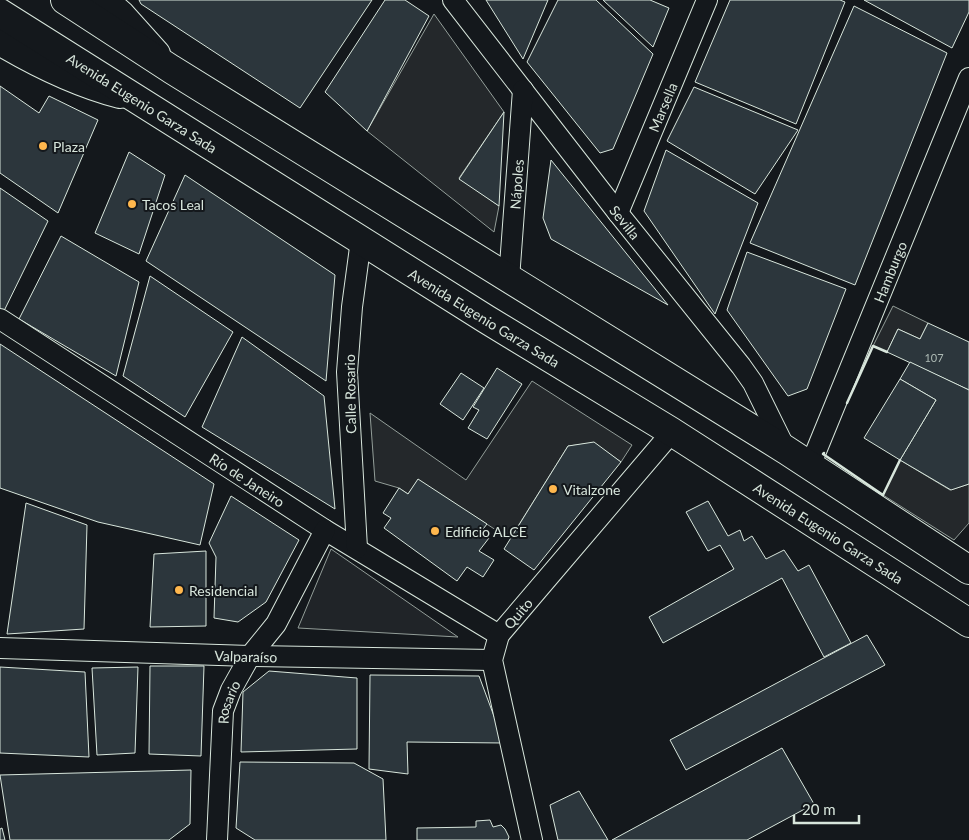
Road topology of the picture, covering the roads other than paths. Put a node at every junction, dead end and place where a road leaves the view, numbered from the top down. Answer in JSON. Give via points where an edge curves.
{"nodes":[{"id":1,"x":65,"y":0,"type":"edge"},
{"id":2,"x":104,"y":0,"type":"edge"},
{"id":3,"x":453,"y":0,"type":"edge"},
{"id":4,"x":707,"y":0,"type":"edge"},
{"id":5,"x":0,"y":13,"type":"edge"},
{"id":6,"x":0,"y":42,"type":"edge"},
{"id":7,"x":167,"y":67,"type":"junction"},
{"id":8,"x":969,"y":78,"type":"edge"},
{"id":9,"x":523,"y":90,"type":"junction"},
{"id":10,"x":135,"y":98,"type":"junction"},
{"id":11,"x":618,"y":213,"type":"junction"},
{"id":12,"x":361,"y":240,"type":"junction"},
{"id":13,"x":509,"y":279,"type":"junction"},
{"id":14,"x":0,"y":319,"type":"edge"},
{"id":15,"x":672,"y":432,"type":"junction"},
{"id":16,"x":786,"y":450,"type":"junction"},
{"id":17,"x":810,"y":466,"type":"junction"},
{"id":18,"x":325,"y":530,"type":"junction"},
{"id":19,"x":357,"y":548,"type":"junction"},
{"id":20,"x":969,"y":570,"type":"edge"},
{"id":21,"x":969,"y":623,"type":"edge"},
{"id":22,"x":498,"y":635,"type":"junction"},
{"id":23,"x":0,"y":648,"type":"edge"},
{"id":24,"x":250,"y":656,"type":"junction"},
{"id":25,"x":492,"y":660,"type":"junction"},
{"id":26,"x":217,"y":840,"type":"edge"},
{"id":27,"x":532,"y":840,"type":"edge"}],
"edges":[{"from":1,"to":7,"type":"main road"},
{"from":2,"to":7,"type":"main road"},
{"from":3,"to":9,"type":"street","name":"Sevilla"},
{"from":4,"to":11,"type":"street","name":"Marsella"},
{"from":5,"to":10,"type":"main road","name":"Avenida Eugenio Garza Sada"},
{"from":6,"to":10,"type":"main road","via":[[97,88]]},
{"from":7,"to":13,"type":"main road"},
{"from":8,"to":17,"type":"street","name":"Hamburgo"},
{"from":9,"to":11,"type":"street","name":"Sevilla"},
{"from":9,"to":13,"type":"street","name":"Nápoles"},
{"from":10,"to":12,"type":"main road","name":"Avenida Eugenio Garza Sada"},
{"from":11,"to":16,"type":"street","name":"Sevilla","via":[[753,383]]},
{"from":12,"to":15,"type":"main road","name":"Avenida Eugenio Garza Sada"},
{"from":12,"to":19,"type":"street","name":"Calle Rosario","via":[[347,372]]},
{"from":13,"to":16,"type":"main road"},
{"from":14,"to":18,"type":"street","name":"Río de Janeiro"},
{"from":15,"to":21,"type":"main road","name":"Avenida Eugenio Garza Sada"},
{"from":15,"to":22,"type":"street","name":"Quito"},
{"from":16,"to":17,"type":"main road"},
{"from":17,"to":20,"type":"main road"},
{"from":18,"to":19,"type":"street","name":"Río de Janeiro"},
{"from":18,"to":24,"type":"street","name":"Rosario","via":[[276,624]]},
{"from":19,"to":22,"type":"street","name":"Río de Janeiro"},
{"from":22,"to":25,"type":"street","name":"Quito"},
{"from":23,"to":24,"type":"street","name":"Valparaíso"},
{"from":24,"to":25,"type":"street","name":"Valparaíso"},
{"from":24,"to":26,"type":"street","name":"Rosario","via":[[223,711]]},
{"from":25,"to":27,"type":"street","name":"Quito"}]}
